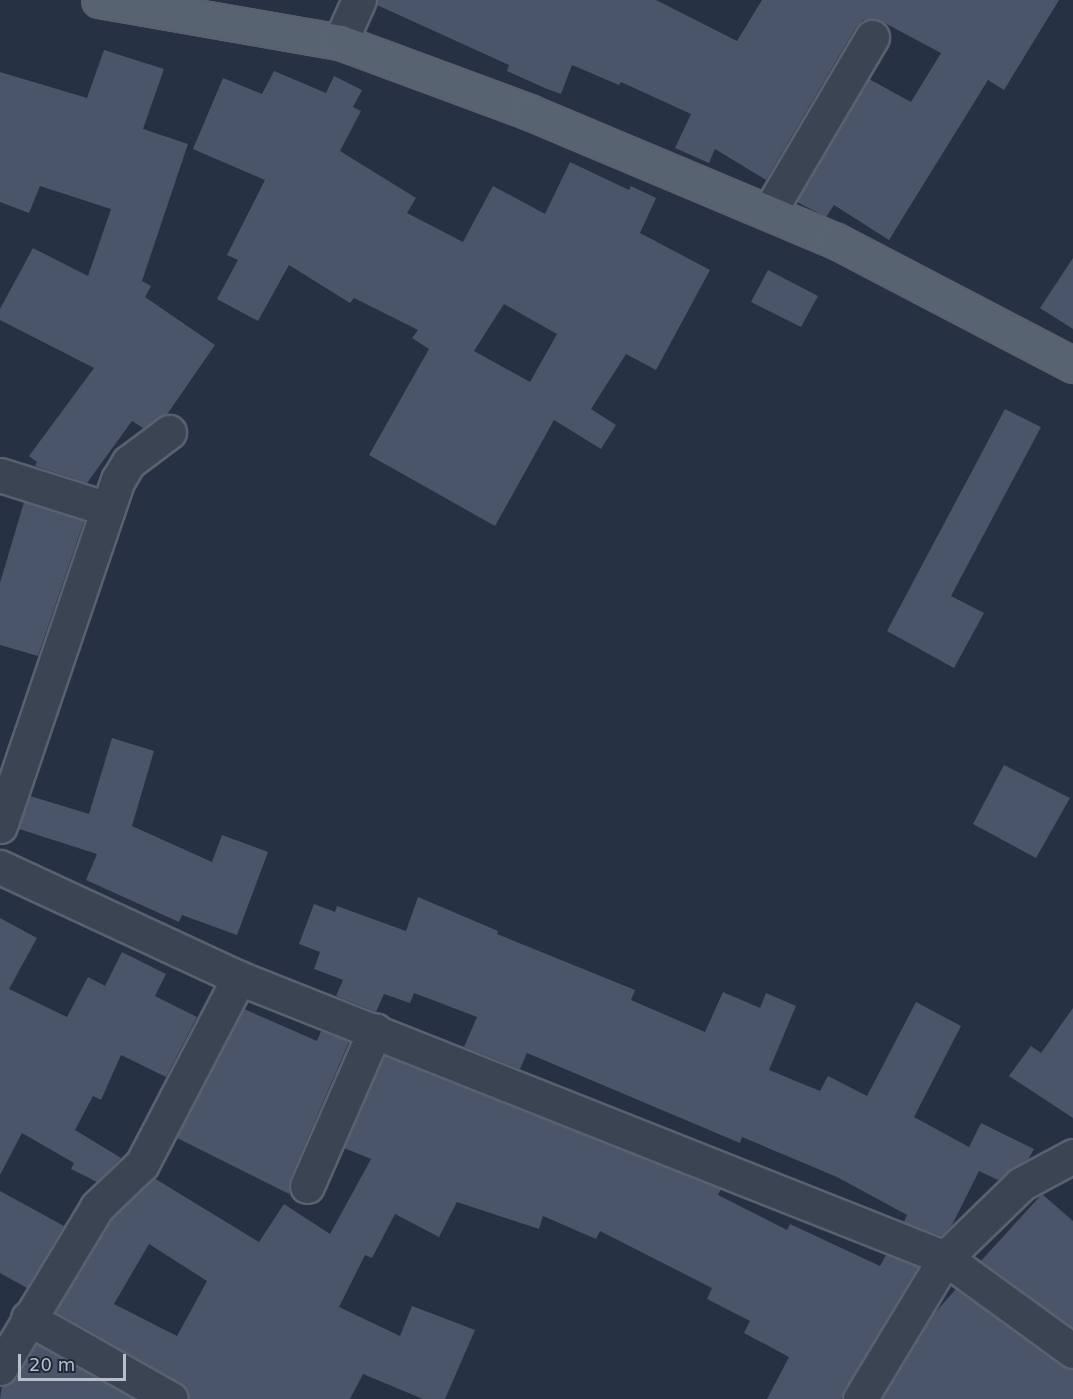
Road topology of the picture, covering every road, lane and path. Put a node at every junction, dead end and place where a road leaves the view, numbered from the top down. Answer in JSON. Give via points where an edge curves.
{"nodes":[{"id":1,"x":99,"y":0,"type":"edge"},
{"id":2,"x":359,"y":0,"type":"edge"},
{"id":3,"x":872,"y":36,"type":"dead end"},
{"id":4,"x":340,"y":42,"type":"junction"},
{"id":5,"x":769,"y":212,"type":"junction"},
{"id":6,"x":1073,"y":365,"type":"edge"},
{"id":7,"x":169,"y":432,"type":"dead end"},
{"id":8,"x":0,"y":475,"type":"edge"},
{"id":9,"x":108,"y":509,"type":"junction"},
{"id":10,"x":0,"y":826,"type":"edge"},
{"id":11,"x":0,"y":867,"type":"edge"},
{"id":12,"x":238,"y":978,"type":"junction"},
{"id":13,"x":375,"y":1030,"type":"junction"},
{"id":14,"x":1073,"y":1156,"type":"edge"},
{"id":15,"x":307,"y":1186,"type":"dead end"},
{"id":16,"x":945,"y":1258,"type":"junction"},
{"id":17,"x":28,"y":1318,"type":"junction"},
{"id":18,"x":1073,"y":1351,"type":"edge"},
{"id":19,"x":0,"y":1368,"type":"edge"},
{"id":20,"x":171,"y":1399,"type":"edge"},
{"id":21,"x":860,"y":1399,"type":"edge"}],
"edges":[{"from":1,"to":4,"type":"main road"},
{"from":2,"to":4,"type":"street"},
{"from":3,"to":5,"type":"street"},
{"from":4,"to":5,"type":"main road","via":[[529,112]]},
{"from":5,"to":6,"type":"main road","via":[[836,241]]},
{"from":7,"to":9,"type":"street","via":[[129,462]]},
{"from":8,"to":9,"type":"street"},
{"from":9,"to":10,"type":"street"},
{"from":11,"to":12,"type":"street"},
{"from":12,"to":13,"type":"street"},
{"from":12,"to":17,"type":"street","via":[[142,1164],[97,1207]]},
{"from":13,"to":15,"type":"street"},
{"from":13,"to":16,"type":"street"},
{"from":14,"to":16,"type":"street","via":[[1021,1184]]},
{"from":16,"to":18,"type":"street"},
{"from":16,"to":21,"type":"street"},
{"from":17,"to":19,"type":"street"},
{"from":17,"to":20,"type":"street"}]}
